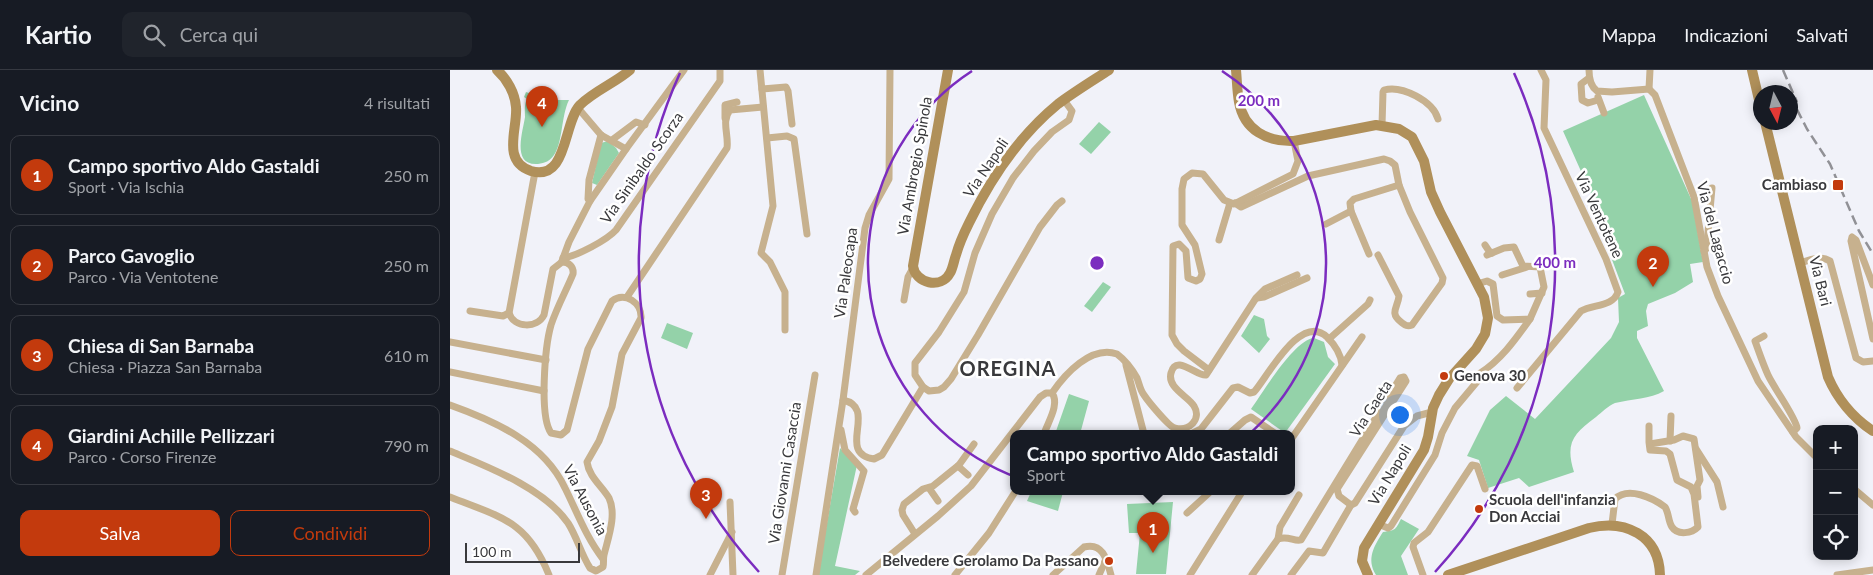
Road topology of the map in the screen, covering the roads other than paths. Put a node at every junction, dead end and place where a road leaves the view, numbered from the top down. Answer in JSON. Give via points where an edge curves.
{"nodes":[{"id":1,"x":497,"y":70,"type":"edge"},
{"id":2,"x":630,"y":70,"type":"edge"},
{"id":3,"x":684,"y":70,"type":"edge"},
{"id":4,"x":720,"y":70,"type":"edge"},
{"id":5,"x":760,"y":70,"type":"edge"},
{"id":6,"x":890,"y":70,"type":"edge"},
{"id":7,"x":948,"y":70,"type":"edge"},
{"id":8,"x":1109,"y":70,"type":"edge"},
{"id":9,"x":1236,"y":70,"type":"edge"},
{"id":10,"x":1541,"y":70,"type":"edge"},
{"id":11,"x":1650,"y":70,"type":"edge"},
{"id":12,"x":1752,"y":70,"type":"edge"},
{"id":13,"x":1589,"y":74,"type":"edge"},
{"id":14,"x":1756,"y":85,"type":"edge"},
{"id":15,"x":762,"y":89,"type":"junction"},
{"id":16,"x":1649,"y":90,"type":"junction"},
{"id":17,"x":1597,"y":91,"type":"junction"},
{"id":18,"x":1064,"y":100,"type":"junction"},
{"id":19,"x":1598,"y":100,"type":"junction"},
{"id":20,"x":737,"y":102,"type":"dead end"},
{"id":21,"x":763,"y":107,"type":"junction"},
{"id":22,"x":578,"y":108,"type":"junction"},
{"id":23,"x":1604,"y":113,"type":"dead end"},
{"id":24,"x":725,"y":119,"type":"junction"},
{"id":25,"x":1438,"y":119,"type":"dead end"},
{"id":26,"x":792,"y":124,"type":"dead end"},
{"id":27,"x":645,"y":125,"type":"junction"},
{"id":28,"x":1382,"y":125,"type":"junction"},
{"id":29,"x":1767,"y":130,"type":"edge"},
{"id":30,"x":601,"y":135,"type":"junction"},
{"id":31,"x":767,"y":138,"type":"junction"},
{"id":32,"x":612,"y":140,"type":"junction"},
{"id":33,"x":1294,"y":140,"type":"junction"},
{"id":34,"x":626,"y":149,"type":"junction"},
{"id":35,"x":535,"y":172,"type":"junction"},
{"id":36,"x":1399,"y":185,"type":"junction"},
{"id":37,"x":1712,"y":188,"type":"dead end"},
{"id":38,"x":590,"y":201,"type":"junction"},
{"id":39,"x":1062,"y":201,"type":"dead end"},
{"id":40,"x":1232,"y":203,"type":"junction"},
{"id":41,"x":1351,"y":211,"type":"junction"},
{"id":42,"x":1326,"y":224,"type":"dead end"},
{"id":43,"x":807,"y":234,"type":"dead end"},
{"id":44,"x":1218,"y":240,"type":"dead end"},
{"id":45,"x":1485,"y":245,"type":"dead end"},
{"id":46,"x":1703,"y":251,"type":"junction"},
{"id":47,"x":1369,"y":254,"type":"dead end"},
{"id":48,"x":1378,"y":255,"type":"dead end"},
{"id":49,"x":562,"y":260,"type":"junction"},
{"id":50,"x":1800,"y":263,"type":"junction"},
{"id":51,"x":1527,"y":267,"type":"junction"},
{"id":52,"x":913,"y":268,"type":"junction"},
{"id":53,"x":1297,"y":274,"type":"dead end"},
{"id":54,"x":1502,"y":275,"type":"dead end"},
{"id":55,"x":1307,"y":278,"type":"dead end"},
{"id":56,"x":1477,"y":284,"type":"junction"},
{"id":57,"x":1873,"y":285,"type":"edge"},
{"id":58,"x":1542,"y":293,"type":"junction"},
{"id":59,"x":1530,"y":294,"type":"dead end"},
{"id":60,"x":627,"y":297,"type":"junction"},
{"id":61,"x":1256,"y":298,"type":"junction"},
{"id":62,"x":904,"y":300,"type":"dead end"},
{"id":63,"x":1370,"y":300,"type":"dead end"},
{"id":64,"x":470,"y":310,"type":"dead end"},
{"id":65,"x":509,"y":313,"type":"junction"},
{"id":66,"x":1530,"y":319,"type":"junction"},
{"id":67,"x":785,"y":330,"type":"dead end"},
{"id":68,"x":1764,"y":336,"type":"dead end"},
{"id":69,"x":1362,"y":337,"type":"dead end"},
{"id":70,"x":1329,"y":339,"type":"junction"},
{"id":71,"x":1873,"y":340,"type":"edge"},
{"id":72,"x":450,"y":342,"type":"edge"},
{"id":73,"x":546,"y":360,"type":"junction"},
{"id":74,"x":1873,"y":361,"type":"edge"},
{"id":75,"x":1125,"y":362,"type":"junction"},
{"id":76,"x":1342,"y":365,"type":"junction"},
{"id":77,"x":1209,"y":370,"type":"junction"},
{"id":78,"x":450,"y":372,"type":"edge"},
{"id":79,"x":815,"y":375,"type":"dead end"},
{"id":80,"x":923,"y":387,"type":"junction"},
{"id":81,"x":1518,"y":388,"type":"dead end"},
{"id":82,"x":544,"y":391,"type":"junction"},
{"id":83,"x":1052,"y":392,"type":"junction"},
{"id":84,"x":843,"y":400,"type":"junction"},
{"id":85,"x":450,"y":405,"type":"edge"},
{"id":86,"x":1432,"y":412,"type":"junction"},
{"id":87,"x":1672,"y":416,"type":"dead end"},
{"id":88,"x":839,"y":425,"type":"junction"},
{"id":89,"x":1649,"y":426,"type":"dead end"},
{"id":90,"x":1014,"y":430,"type":"edge"},
{"id":91,"x":1045,"y":430,"type":"edge"},
{"id":92,"x":1143,"y":430,"type":"edge"},
{"id":93,"x":1171,"y":430,"type":"edge"},
{"id":94,"x":1176,"y":430,"type":"edge"},
{"id":95,"x":1198,"y":430,"type":"edge"},
{"id":96,"x":1234,"y":430,"type":"edge"},
{"id":97,"x":1270,"y":430,"type":"edge"},
{"id":98,"x":1873,"y":431,"type":"edge"},
{"id":99,"x":1793,"y":432,"type":"junction"},
{"id":100,"x":1295,"y":434,"type":"edge"},
{"id":101,"x":1010,"y":436,"type":"edge"},
{"id":102,"x":1670,"y":441,"type":"junction"},
{"id":103,"x":974,"y":444,"type":"dead end"},
{"id":104,"x":1650,"y":444,"type":"junction"},
{"id":105,"x":1695,"y":447,"type":"junction"},
{"id":106,"x":450,"y":451,"type":"edge"},
{"id":107,"x":1813,"y":454,"type":"edge"},
{"id":108,"x":958,"y":466,"type":"junction"},
{"id":109,"x":968,"y":475,"type":"dead end"},
{"id":110,"x":921,"y":482,"type":"dead end"},
{"id":111,"x":929,"y":488,"type":"junction"},
{"id":112,"x":1485,"y":489,"type":"dead end"},
{"id":113,"x":1858,"y":492,"type":"edge"},
{"id":114,"x":917,"y":494,"type":"junction"},
{"id":115,"x":1013,"y":495,"type":"edge"},
{"id":116,"x":1207,"y":495,"type":"edge"},
{"id":117,"x":1240,"y":495,"type":"edge"},
{"id":118,"x":1299,"y":495,"type":"dead end"},
{"id":119,"x":450,"y":497,"type":"edge"},
{"id":120,"x":938,"y":501,"type":"dead end"},
{"id":121,"x":730,"y":502,"type":"dead end"},
{"id":122,"x":1351,"y":505,"type":"junction"},
{"id":123,"x":1873,"y":505,"type":"edge"},
{"id":124,"x":1723,"y":507,"type":"dead end"},
{"id":125,"x":855,"y":512,"type":"dead end"},
{"id":126,"x":1187,"y":513,"type":"dead end"},
{"id":127,"x":1702,"y":522,"type":"dead end"},
{"id":128,"x":1378,"y":524,"type":"junction"},
{"id":129,"x":1612,"y":524,"type":"junction"},
{"id":130,"x":732,"y":532,"type":"junction"},
{"id":131,"x":915,"y":534,"type":"junction"},
{"id":132,"x":1278,"y":539,"type":"junction"},
{"id":133,"x":603,"y":558,"type":"junction"},
{"id":134,"x":1106,"y":559,"type":"junction"},
{"id":135,"x":1873,"y":570,"type":"edge"},
{"id":136,"x":596,"y":573,"type":"edge"},
{"id":137,"x":1364,"y":573,"type":"edge"},
{"id":138,"x":549,"y":575,"type":"edge"},
{"id":139,"x":710,"y":575,"type":"edge"},
{"id":140,"x":733,"y":575,"type":"edge"},
{"id":141,"x":782,"y":575,"type":"edge"},
{"id":142,"x":816,"y":575,"type":"edge"},
{"id":143,"x":866,"y":575,"type":"edge"},
{"id":144,"x":955,"y":575,"type":"edge"},
{"id":145,"x":1052,"y":575,"type":"edge"},
{"id":146,"x":1098,"y":575,"type":"edge"},
{"id":147,"x":1111,"y":575,"type":"edge"},
{"id":148,"x":1190,"y":575,"type":"edge"},
{"id":149,"x":1252,"y":575,"type":"edge"},
{"id":150,"x":1291,"y":575,"type":"edge"},
{"id":151,"x":1423,"y":575,"type":"edge"},
{"id":152,"x":1448,"y":575,"type":"edge"},
{"id":153,"x":1660,"y":575,"type":"edge"},
{"id":154,"x":1837,"y":575,"type":"edge"}],
"edges":[{"from":1,"to":35,"type":"street","via":[[510,87],[516,104],[513,153],[525,168]]},
{"from":2,"to":22,"type":"street"},
{"from":3,"to":27,"type":"street"},
{"from":4,"to":49,"type":"street","name":"Via Sinibaldo Scorza","via":[[720,81],[616,230],[600,244]]},
{"from":5,"to":15,"type":"street"},
{"from":6,"to":84,"type":"street","name":"Via Paleocapa","via":[[889,179],[869,215],[866,228]]},
{"from":7,"to":52,"type":"street","name":"Via Ambrogio Spinola"},
{"from":8,"to":18,"type":"street","name":"Via Napoli"},
{"from":9,"to":33,"type":"street","name":"Via Napoli","via":[[1240,108],[1251,128],[1268,138]]},
{"from":10,"to":81,"type":"street","name":"Via Ventotene","via":[[1546,80],[1544,128],[1606,259],[1618,294],[1607,303],[1581,311]]},
{"from":11,"to":16,"type":"street"},
{"from":12,"to":14,"type":"street"},
{"from":13,"to":17,"type":"street"},
{"from":13,"to":19,"type":"street","via":[[1581,84],[1582,100],[1588,104]]},
{"from":15,"to":21,"type":"street"},
{"from":15,"to":26,"type":"street","via":[[788,89]]},
{"from":16,"to":17,"type":"street"},
{"from":16,"to":46,"type":"street","name":"Via del Lagaccio","via":[[1655,95],[1694,197]]},
{"from":17,"to":19,"type":"street"},
{"from":18,"to":52,"type":"street","name":"Via Napoli","via":[[1030,133],[993,180],[963,235],[950,274],[942,280],[930,282],[918,277]]},
{"from":18,"to":80,"type":"street","via":[[1072,111],[1071,118],[1052,132],[1013,178],[975,253],[964,292],[915,363],[915,375]]},
{"from":19,"to":23,"type":"street"},
{"from":20,"to":24,"type":"street","via":[[725,105]]},
{"from":21,"to":24,"type":"street","via":[[730,110]]},
{"from":21,"to":31,"type":"street"},
{"from":22,"to":30,"type":"street"},
{"from":22,"to":35,"type":"street","via":[[557,163],[548,170]]},
{"from":24,"to":60,"type":"street","via":[[727,148]]},
{"from":25,"to":28,"type":"street","via":[[1436,113],[1417,97],[1392,88],[1384,90]]},
{"from":27,"to":32,"type":"street","via":[[636,122]]},
{"from":27,"to":34,"type":"street"},
{"from":28,"to":33,"type":"street","name":"Via Napoli"},
{"from":28,"to":56,"type":"street","name":"Via Napoli","via":[[1399,129],[1415,141],[1424,161],[1431,192]]},
{"from":29,"to":50,"type":"street","name":"Via Bari"},
{"from":30,"to":32,"type":"street"},
{"from":30,"to":38,"type":"street","via":[[589,180]]},
{"from":31,"to":43,"type":"street","via":[[790,137],[795,141]]},
{"from":31,"to":67,"type":"street","via":[[773,206],[763,255],[785,292]]},
{"from":32,"to":34,"type":"street"},
{"from":33,"to":40,"type":"street","via":[[1298,161],[1293,174]]},
{"from":34,"to":38,"type":"street"},
{"from":35,"to":65,"type":"street"},
{"from":36,"to":40,"type":"street","via":[[1395,165],[1384,159],[1312,174],[1241,207]]},
{"from":36,"to":41,"type":"street","via":[[1354,199],[1350,203]]},
{"from":36,"to":48,"type":"street","via":[[1443,278],[1412,326],[1395,316],[1399,296]]},
{"from":37,"to":46,"type":"street","via":[[1707,248]]},
{"from":38,"to":49,"type":"street"},
{"from":39,"to":80,"type":"street","via":[[1040,227],[951,379],[939,390],[929,391]]},
{"from":40,"to":44,"type":"street"},
{"from":40,"to":77,"type":"street","via":[[1224,200],[1204,174],[1195,172],[1184,179],[1182,225],[1195,245],[1202,274],[1196,281],[1188,278],[1185,250],[1179,244],[1173,246],[1172,332],[1180,348]]},
{"from":41,"to":42,"type":"street"},
{"from":41,"to":47,"type":"street"},
{"from":45,"to":51,"type":"street","via":[[1490,254],[1514,248],[1521,263]]},
{"from":46,"to":99,"type":"street","name":"Via del Lagaccio","via":[[1712,280],[1758,381]]},
{"from":49,"to":65,"type":"street","via":[[553,270],[542,319],[523,325],[513,321]]},
{"from":49,"to":73,"type":"street","via":[[573,272],[551,326]]},
{"from":50,"to":74,"type":"street","via":[[1824,258],[1830,261],[1856,358],[1863,362]]},
{"from":50,"to":98,"type":"street","name":"Via Bari","via":[[1828,377],[1844,404]]},
{"from":51,"to":54,"type":"street"},
{"from":51,"to":58,"type":"street","via":[[1540,267],[1544,284]]},
{"from":52,"to":62,"type":"street"},
{"from":53,"to":61,"type":"street","via":[[1265,289]]},
{"from":55,"to":61,"type":"street"},
{"from":56,"to":66,"type":"street","via":[[1487,281],[1493,284],[1500,320]]},
{"from":56,"to":86,"type":"street","name":"Via Napoli","via":[[1487,307],[1486,329],[1476,349],[1443,388]]},
{"from":57,"to":71,"type":"street","via":[[1852,237]]},
{"from":58,"to":59,"type":"street"},
{"from":58,"to":66,"type":"street"},
{"from":60,"to":82,"type":"street","via":[[612,301],[590,344],[567,430],[560,435],[551,433],[548,427]]},
{"from":60,"to":133,"type":"street","via":[[638,306],[641,318],[622,354],[612,407],[587,464],[612,508],[610,534]]},
{"from":61,"to":77,"type":"street"},
{"from":63,"to":70,"type":"street"},
{"from":64,"to":65,"type":"street","via":[[503,316]]},
{"from":66,"to":128,"type":"street","via":[[1455,408],[1435,455],[1391,526]]},
{"from":68,"to":99,"type":"street","name":"Via del Lagaccio","via":[[1755,341],[1767,374],[1796,422],[1797,428]]},
{"from":69,"to":76,"type":"street"},
{"from":70,"to":76,"type":"street"},
{"from":70,"to":95,"type":"street","via":[[1315,331],[1301,334],[1254,392],[1233,388]]},
{"from":72,"to":73,"type":"street"},
{"from":73,"to":82,"type":"street"},
{"from":75,"to":83,"type":"street","via":[[1114,353],[1095,354],[1064,377]]},
{"from":75,"to":92,"type":"street"},
{"from":75,"to":93,"type":"street","via":[[1137,378],[1143,395]]},
{"from":76,"to":100,"type":"street"},
{"from":77,"to":94,"type":"street","via":[[1204,376],[1186,366],[1178,366],[1172,371],[1172,384],[1194,405],[1197,414],[1194,422]]},
{"from":78,"to":82,"type":"street"},
{"from":79,"to":141,"type":"street","name":"Via Giovanni Casaccia"},
{"from":80,"to":84,"type":"street","via":[[883,453],[874,459],[864,456],[858,447],[858,409],[853,402]]},
{"from":83,"to":90,"type":"street","via":[[1040,397]]},
{"from":83,"to":91,"type":"street","via":[[1055,402]]},
{"from":84,"to":88,"type":"street","name":"Via Paleocapa"},
{"from":85,"to":133,"type":"street","name":"Via Ausonia","via":[[514,434],[537,451],[566,488],[590,542]]},
{"from":86,"to":122,"type":"street","via":[[1417,416],[1404,426]]},
{"from":86,"to":128,"type":"street","name":"Via Napoli","via":[[1424,450]]},
{"from":87,"to":102,"type":"street"},
{"from":88,"to":125,"type":"street","name":"Via Paleocapa","via":[[845,450],[865,469],[853,509]]},
{"from":88,"to":142,"type":"street","name":"Via Paleocapa"},
{"from":89,"to":104,"type":"street"},
{"from":96,"to":97,"type":"street","via":[[1252,417]]},
{"from":99,"to":107,"type":"street","name":"Via del Lagaccio"},
{"from":101,"to":131,"type":"street","via":[[971,486]]},
{"from":102,"to":104,"type":"street"},
{"from":102,"to":105,"type":"street","via":[[1689,436],[1694,439]]},
{"from":103,"to":108,"type":"street"},
{"from":104,"to":129,"type":"street","via":[[1650,450],[1670,454],[1677,480],[1691,487],[1698,527],[1682,533],[1675,530],[1665,507],[1650,498],[1628,493],[1615,498]]},
{"from":105,"to":124,"type":"street","via":[[1717,482]]},
{"from":105,"to":127,"type":"street"},
{"from":106,"to":136,"type":"street","name":"Via Ausonia","via":[[510,476],[552,506],[568,524],[589,567]]},
{"from":108,"to":109,"type":"street"},
{"from":108,"to":111,"type":"street"},
{"from":110,"to":114,"type":"street"},
{"from":111,"to":114,"type":"street"},
{"from":111,"to":120,"type":"street"},
{"from":112,"to":151,"type":"street","via":[[1478,466],[1472,465],[1428,532],[1414,543]]},
{"from":113,"to":123,"type":"street"},
{"from":114,"to":131,"type":"street","via":[[904,504],[902,512]]},
{"from":115,"to":144,"type":"street","via":[[989,533]]},
{"from":116,"to":126,"type":"street"},
{"from":117,"to":148,"type":"street"},
{"from":118,"to":132,"type":"street","via":[[1280,527]]},
{"from":119,"to":138,"type":"street","via":[[506,519],[524,533]]},
{"from":121,"to":130,"type":"street"},
{"from":122,"to":132,"type":"street","name":"Via Gaeta","via":[[1338,496],[1337,489],[1406,381],[1405,377],[1400,378],[1301,540]]},
{"from":122,"to":150,"type":"street","via":[[1323,553],[1309,551]]},
{"from":128,"to":137,"type":"street","name":"Via Napoli","via":[[1364,548]]},
{"from":129,"to":152,"type":"street","via":[[1589,528]]},
{"from":129,"to":153,"type":"street","via":[[1634,531],[1651,545],[1658,557]]},
{"from":130,"to":139,"type":"street"},
{"from":130,"to":140,"type":"street"},
{"from":131,"to":143,"type":"street"},
{"from":132,"to":149,"type":"street"},
{"from":133,"to":136,"type":"street","name":"Via Ausonia","via":[[603,567]]},
{"from":134,"to":145,"type":"street","via":[[1094,546],[1084,547]]},
{"from":134,"to":146,"type":"street"},
{"from":134,"to":147,"type":"street"},
{"from":135,"to":154,"type":"street"}]}
